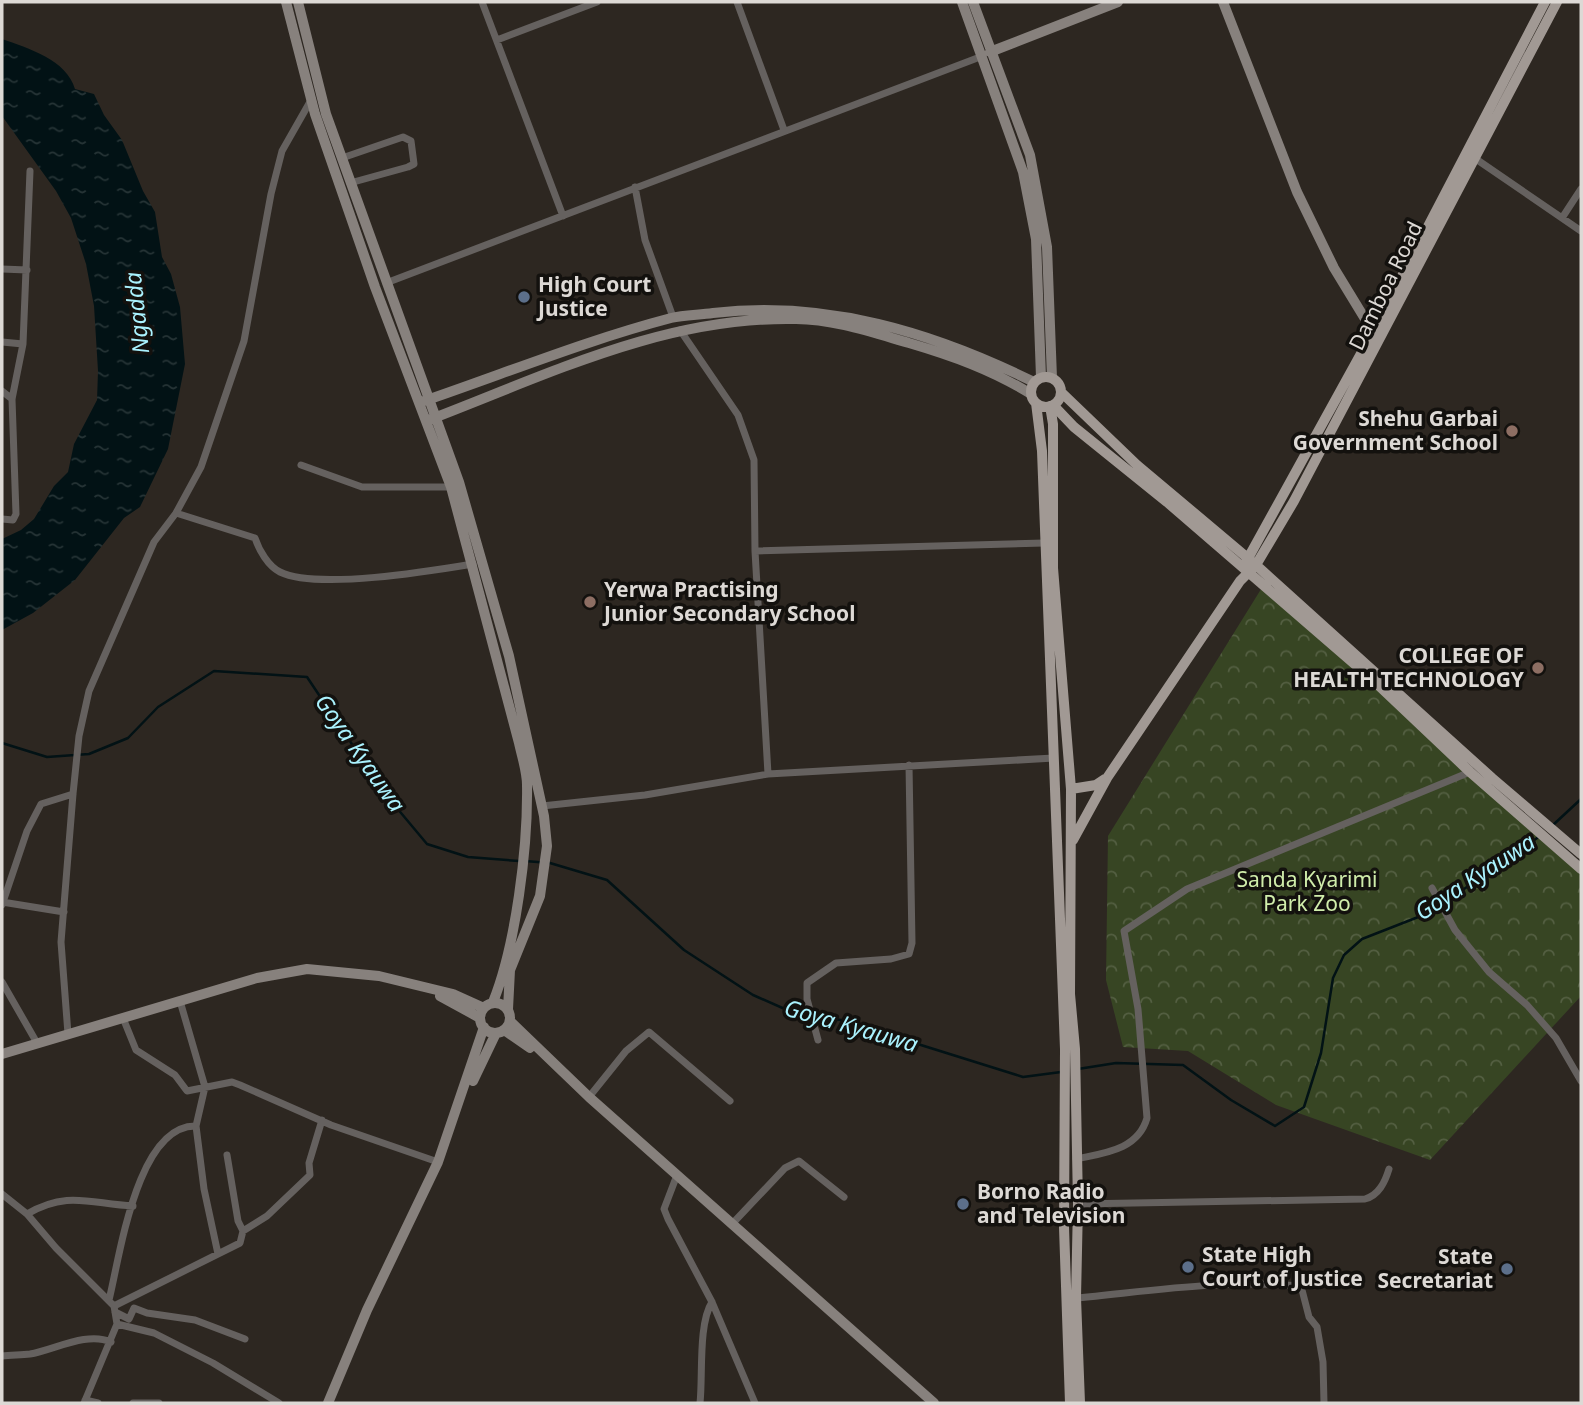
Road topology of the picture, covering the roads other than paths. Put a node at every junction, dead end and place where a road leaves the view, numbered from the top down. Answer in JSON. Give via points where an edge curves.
{"nodes":[{"id":1,"x":286,"y":2,"type":"edge"},
{"id":2,"x":298,"y":2,"type":"edge"},
{"id":3,"x":482,"y":2,"type":"edge"},
{"id":4,"x":597,"y":2,"type":"edge"},
{"id":5,"x":737,"y":2,"type":"edge"},
{"id":6,"x":962,"y":2,"type":"edge"},
{"id":7,"x":973,"y":2,"type":"edge"},
{"id":8,"x":1118,"y":2,"type":"edge"},
{"id":9,"x":1223,"y":2,"type":"edge"},
{"id":10,"x":1545,"y":2,"type":"edge"},
{"id":11,"x":1557,"y":2,"type":"edge"},
{"id":12,"x":497,"y":40,"type":"junction"},
{"id":13,"x":985,"y":54,"type":"junction"},
{"id":14,"x":312,"y":99,"type":"junction"},
{"id":15,"x":784,"y":130,"type":"junction"},
{"id":16,"x":1470,"y":156,"type":"junction"},
{"id":17,"x":342,"y":158,"type":"junction"},
{"id":18,"x":30,"y":171,"type":"dead end"},
{"id":19,"x":350,"y":183,"type":"junction"},
{"id":20,"x":635,"y":187,"type":"junction"},
{"id":21,"x":1581,"y":189,"type":"edge"},
{"id":22,"x":563,"y":216,"type":"junction"},
{"id":23,"x":1562,"y":218,"type":"junction"},
{"id":24,"x":1581,"y":231,"type":"edge"},
{"id":25,"x":2,"y":269,"type":"edge"},
{"id":26,"x":27,"y":270,"type":"junction"},
{"id":27,"x":386,"y":283,"type":"junction"},
{"id":28,"x":673,"y":317,"type":"junction"},
{"id":29,"x":679,"y":329,"type":"junction"},
{"id":30,"x":1377,"y":334,"type":"junction"},
{"id":31,"x":2,"y":341,"type":"edge"},
{"id":32,"x":23,"y":344,"type":"junction"},
{"id":33,"x":1043,"y":379,"type":"junction"},
{"id":34,"x":2,"y":391,"type":"edge"},
{"id":35,"x":1061,"y":392,"type":"junction"},
{"id":36,"x":12,"y":399,"type":"junction"},
{"id":37,"x":1033,"y":399,"type":"junction"},
{"id":38,"x":424,"y":401,"type":"junction"},
{"id":39,"x":1052,"y":406,"type":"junction"},
{"id":40,"x":431,"y":419,"type":"junction"},
{"id":41,"x":1074,"y":427,"type":"junction"},
{"id":42,"x":1053,"y":436,"type":"junction"},
{"id":43,"x":301,"y":465,"type":"dead end"},
{"id":44,"x":451,"y":487,"type":"junction"},
{"id":45,"x":176,"y":513,"type":"junction"},
{"id":46,"x":2,"y":519,"type":"edge"},
{"id":47,"x":1044,"y":543,"type":"junction"},
{"id":48,"x":755,"y":551,"type":"junction"},
{"id":49,"x":473,"y":564,"type":"junction"},
{"id":50,"x":1247,"y":570,"type":"junction"},
{"id":51,"x":1054,"y":758,"type":"junction"},
{"id":52,"x":909,"y":765,"type":"junction"},
{"id":53,"x":1470,"y":772,"type":"junction"},
{"id":54,"x":768,"y":774,"type":"junction"},
{"id":55,"x":1107,"y":778,"type":"junction"},
{"id":56,"x":1070,"y":789,"type":"junction"},
{"id":57,"x":73,"y":794,"type":"junction"},
{"id":58,"x":542,"y":806,"type":"junction"},
{"id":59,"x":1537,"y":823,"type":"junction"},
{"id":60,"x":1072,"y":843,"type":"junction"},
{"id":61,"x":1577,"y":855,"type":"edge"},
{"id":62,"x":1581,"y":869,"type":"edge"},
{"id":63,"x":1433,"y":891,"type":"dead end"},
{"id":64,"x":2,"y":903,"type":"edge"},
{"id":65,"x":64,"y":912,"type":"junction"},
{"id":66,"x":2,"y":982,"type":"edge"},
{"id":67,"x":180,"y":1001,"type":"junction"},
{"id":68,"x":508,"y":1009,"type":"junction"},
{"id":69,"x":485,"y":1014,"type":"junction"},
{"id":70,"x":123,"y":1018,"type":"junction"},
{"id":71,"x":504,"y":1028,"type":"junction"},
{"id":72,"x":68,"y":1034,"type":"junction"},
{"id":73,"x":818,"y":1040,"type":"dead end"},
{"id":74,"x":37,"y":1044,"type":"junction"},
{"id":75,"x":1070,"y":1049,"type":"junction"},
{"id":76,"x":2,"y":1054,"type":"edge"},
{"id":77,"x":1581,"y":1081,"type":"edge"},
{"id":78,"x":205,"y":1087,"type":"junction"},
{"id":79,"x":589,"y":1097,"type":"junction"},
{"id":80,"x":461,"y":1100,"type":"junction"},
{"id":81,"x":730,"y":1101,"type":"dead end"},
{"id":82,"x":322,"y":1120,"type":"junction"},
{"id":83,"x":196,"y":1125,"type":"junction"},
{"id":84,"x":1071,"y":1125,"type":"junction"},
{"id":85,"x":227,"y":1155,"type":"dead end"},
{"id":86,"x":1076,"y":1159,"type":"junction"},
{"id":87,"x":438,"y":1163,"type":"junction"},
{"id":88,"x":1389,"y":1168,"type":"dead end"},
{"id":89,"x":677,"y":1175,"type":"junction"},
{"id":90,"x":2,"y":1194,"type":"edge"},
{"id":91,"x":844,"y":1196,"type":"dead end"},
{"id":92,"x":1078,"y":1204,"type":"junction"},
{"id":93,"x":133,"y":1206,"type":"junction"},
{"id":94,"x":27,"y":1214,"type":"junction"},
{"id":95,"x":732,"y":1224,"type":"junction"},
{"id":96,"x":243,"y":1231,"type":"junction"},
{"id":97,"x":218,"y":1254,"type":"junction"},
{"id":98,"x":1076,"y":1298,"type":"junction"},
{"id":99,"x":712,"y":1302,"type":"junction"},
{"id":100,"x":113,"y":1306,"type":"junction"},
{"id":101,"x":117,"y":1324,"type":"junction"},
{"id":102,"x":244,"y":1339,"type":"dead end"},
{"id":103,"x":111,"y":1342,"type":"junction"},
{"id":104,"x":2,"y":1356,"type":"edge"},
{"id":105,"x":85,"y":1402,"type":"edge"},
{"id":106,"x":98,"y":1403,"type":"edge"},
{"id":107,"x":133,"y":1403,"type":"edge"},
{"id":108,"x":159,"y":1403,"type":"edge"},
{"id":109,"x":279,"y":1403,"type":"edge"},
{"id":110,"x":328,"y":1403,"type":"edge"},
{"id":111,"x":701,"y":1403,"type":"edge"},
{"id":112,"x":755,"y":1403,"type":"edge"},
{"id":113,"x":934,"y":1403,"type":"edge"},
{"id":114,"x":1070,"y":1403,"type":"edge"},
{"id":115,"x":1080,"y":1403,"type":"edge"},
{"id":116,"x":1324,"y":1403,"type":"edge"}],
"edges":[{"from":1,"to":14,"type":"main road"},
{"from":2,"to":17,"type":"main road"},
{"from":3,"to":12,"type":"street"},
{"from":4,"to":12,"type":"street"},
{"from":5,"to":15,"type":"street"},
{"from":6,"to":13,"type":"main road"},
{"from":7,"to":13,"type":"main road"},
{"from":8,"to":13,"type":"main road"},
{"from":9,"to":30,"type":"main road","via":[[1297,192],[1334,268]]},
{"from":10,"to":16,"type":"main road","name":"Damboa Road"},
{"from":11,"to":16,"type":"main road","name":"Damboa Road"},
{"from":12,"to":22,"type":"street"},
{"from":13,"to":15,"type":"street"},
{"from":13,"to":33,"type":"main road","via":[[1030,155],[1041,207],[1047,247]]},
{"from":14,"to":38,"type":"main road","via":[[375,288]]},
{"from":14,"to":45,"type":"street","via":[[282,151],[234,378],[201,467]]},
{"from":15,"to":20,"type":"street"},
{"from":16,"to":23,"type":"street"},
{"from":16,"to":30,"type":"main road","name":"Damboa Road"},
{"from":17,"to":19,"type":"main road"},
{"from":17,"to":19,"type":"street","via":[[402,137],[411,141],[415,151],[414,164],[408,167]]},
{"from":18,"to":26,"type":"street"},
{"from":19,"to":27,"type":"main road"},
{"from":20,"to":22,"type":"street"},
{"from":20,"to":28,"type":"street","via":[[649,253]]},
{"from":21,"to":23,"type":"street"},
{"from":22,"to":27,"type":"street"},
{"from":23,"to":24,"type":"street"},
{"from":25,"to":26,"type":"street"},
{"from":26,"to":32,"type":"street"},
{"from":27,"to":38,"type":"main road"},
{"from":28,"to":33,"type":"main road","via":[[789,309],[864,318],[947,342]]},
{"from":28,"to":38,"type":"main road"},
{"from":29,"to":37,"type":"main road","via":[[785,319],[875,333],[962,359]]},
{"from":29,"to":40,"type":"main road","via":[[617,347]]},
{"from":29,"to":48,"type":"street","via":[[738,415],[747,436],[756,480]]},
{"from":30,"to":50,"type":"main road","name":"Damboa Road"},
{"from":31,"to":32,"type":"street"},
{"from":32,"to":36,"type":"street"},
{"from":33,"to":35,"type":"main road","via":[[1058,382]]},
{"from":33,"to":37,"type":"main road"},
{"from":34,"to":36,"type":"street"},
{"from":35,"to":39,"type":"main road"},
{"from":35,"to":50,"type":"main road"},
{"from":36,"to":46,"type":"street","via":[[16,514],[13,520]]},
{"from":37,"to":39,"type":"main road"},
{"from":37,"to":47,"type":"main road","via":[[1042,452]]},
{"from":38,"to":40,"type":"main road"},
{"from":39,"to":41,"type":"main road"},
{"from":39,"to":42,"type":"main road"},
{"from":40,"to":44,"type":"main road"},
{"from":40,"to":58,"type":"main road","via":[[459,482],[509,656]]},
{"from":41,"to":42,"type":"main road","via":[[1058,429]]},
{"from":41,"to":50,"type":"main road"},
{"from":42,"to":56,"type":"main road","via":[[1053,568]]},
{"from":43,"to":44,"type":"street","via":[[362,487]]},
{"from":44,"to":49,"type":"main road"},
{"from":45,"to":49,"type":"street","via":[[255,538],[259,551],[280,572],[300,576],[391,577]]},
{"from":45,"to":57,"type":"street","via":[[154,542],[89,691]]},
{"from":47,"to":48,"type":"street"},
{"from":47,"to":51,"type":"main road"},
{"from":48,"to":54,"type":"street"},
{"from":49,"to":69,"type":"main road","via":[[527,782],[524,845],[511,935]]},
{"from":50,"to":53,"type":"main road"},
{"from":50,"to":55,"type":"main road","name":"Damboa Road"},
{"from":50,"to":59,"type":"main road","via":[[1492,778]]},
{"from":51,"to":52,"type":"street"},
{"from":51,"to":75,"type":"main road"},
{"from":52,"to":54,"type":"street"},
{"from":52,"to":73,"type":"street","via":[[909,954],[836,963],[807,983]]},
{"from":53,"to":59,"type":"main road"},
{"from":53,"to":86,"type":"street","via":[[1187,889],[1124,931],[1147,1118],[1144,1130],[1116,1150]]},
{"from":54,"to":58,"type":"street","via":[[645,795]]},
{"from":55,"to":56,"type":"main road","via":[[1096,785]]},
{"from":55,"to":60,"type":"main road","name":"Damboa Road"},
{"from":56,"to":60,"type":"main road"},
{"from":57,"to":64,"type":"street","via":[[40,804]]},
{"from":57,"to":65,"type":"street"},
{"from":58,"to":68,"type":"main road","via":[[547,846],[540,896],[510,970]]},
{"from":59,"to":61,"type":"main road"},
{"from":60,"to":75,"type":"main road"},
{"from":61,"to":62,"type":"main road"},
{"from":63,"to":77,"type":"street","via":[[1449,921],[1489,972],[1556,1038]]},
{"from":64,"to":65,"type":"street"},
{"from":65,"to":72,"type":"street","via":[[62,967]]},
{"from":66,"to":74,"type":"street"},
{"from":67,"to":69,"type":"main road","via":[[307,969],[379,976],[453,994]]},
{"from":67,"to":70,"type":"main road"},
{"from":67,"to":78,"type":"street"},
{"from":68,"to":69,"type":"main road"},
{"from":68,"to":71,"type":"main road"},
{"from":69,"to":71,"type":"main road"},
{"from":69,"to":80,"type":"main road"},
{"from":70,"to":72,"type":"main road"},
{"from":70,"to":78,"type":"street","via":[[136,1050],[175,1075],[187,1091]]},
{"from":71,"to":79,"type":"main road"},
{"from":71,"to":80,"type":"main road"},
{"from":72,"to":74,"type":"main road"},
{"from":74,"to":76,"type":"main road"},
{"from":75,"to":84,"type":"main road"},
{"from":78,"to":82,"type":"street","via":[[240,1085]]},
{"from":78,"to":83,"type":"street"},
{"from":79,"to":81,"type":"street","via":[[626,1051],[649,1032]]},
{"from":79,"to":89,"type":"main road"},
{"from":80,"to":87,"type":"main road"},
{"from":82,"to":87,"type":"street"},
{"from":82,"to":96,"type":"street","via":[[309,1163],[310,1175],[267,1216]]},
{"from":83,"to":93,"type":"street","via":[[175,1130],[154,1151]]},
{"from":83,"to":97,"type":"street"},
{"from":84,"to":86,"type":"main road"},
{"from":84,"to":114,"type":"main road","via":[[1065,1227]]},
{"from":85,"to":96,"type":"street"},
{"from":86,"to":92,"type":"main road"},
{"from":87,"to":110,"type":"main road"},
{"from":88,"to":92,"type":"street","via":[[1374,1196],[1365,1199]]},
{"from":89,"to":95,"type":"main road"},
{"from":89,"to":99,"type":"street","via":[[664,1209]]},
{"from":90,"to":94,"type":"street"},
{"from":91,"to":95,"type":"street","via":[[799,1161],[785,1168]]},
{"from":92,"to":98,"type":"main road"},
{"from":93,"to":94,"type":"street","via":[[83,1198],[52,1202]]},
{"from":93,"to":100,"type":"street"},
{"from":94,"to":100,"type":"street"},
{"from":95,"to":113,"type":"main road"},
{"from":96,"to":97,"type":"street","via":[[240,1243]]},
{"from":97,"to":100,"type":"street"},
{"from":98,"to":115,"type":"main road"},
{"from":98,"to":116,"type":"street","via":[[1264,1282],[1301,1286],[1309,1317],[1317,1327]]},
{"from":99,"to":111,"type":"street","via":[[704,1329]]},
{"from":99,"to":112,"type":"street"},
{"from":100,"to":101,"type":"street"},
{"from":100,"to":102,"type":"street","via":[[129,1319],[134,1308],[195,1320]]},
{"from":101,"to":103,"type":"street"},
{"from":101,"to":109,"type":"street","via":[[154,1333]]},
{"from":103,"to":104,"type":"street","via":[[103,1338]]},
{"from":103,"to":105,"type":"street"},
{"from":105,"to":106,"type":"street"},
{"from":107,"to":108,"type":"street"}]}
